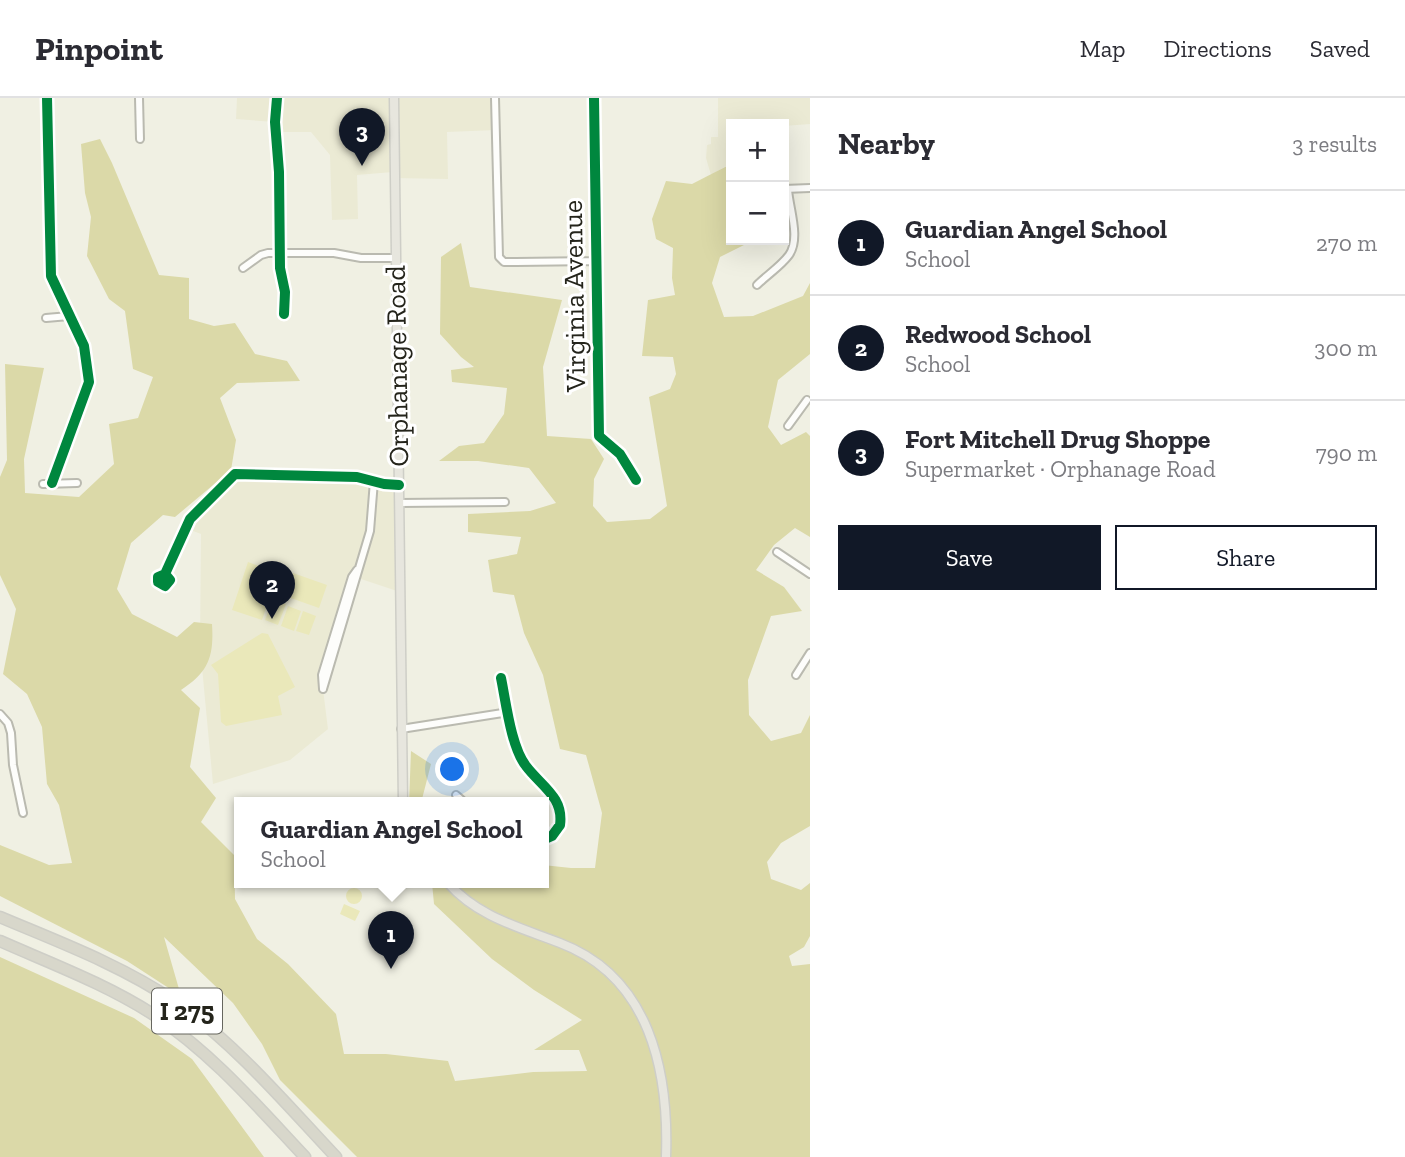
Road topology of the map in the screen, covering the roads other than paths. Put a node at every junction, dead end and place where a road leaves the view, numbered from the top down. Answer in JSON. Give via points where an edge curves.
{"nodes":[{"id":1,"x":47,"y":98,"type":"edge"},
{"id":2,"x":139,"y":98,"type":"edge"},
{"id":3,"x":277,"y":98,"type":"edge"},
{"id":4,"x":394,"y":98,"type":"edge"},
{"id":5,"x":495,"y":98,"type":"edge"},
{"id":6,"x":594,"y":98,"type":"edge"},
{"id":7,"x":140,"y":139,"type":"dead end"},
{"id":8,"x":810,"y":188,"type":"edge"},
{"id":9,"x":789,"y":189,"type":"edge"},
{"id":10,"x":789,"y":209,"type":"edge"},
{"id":11,"x":280,"y":253,"type":"junction"},
{"id":12,"x":395,"y":258,"type":"junction"},
{"id":13,"x":596,"y":261,"type":"junction"},
{"id":14,"x":243,"y":268,"type":"dead end"},
{"id":15,"x":757,"y":285,"type":"dead end"},
{"id":16,"x":284,"y":314,"type":"dead end"},
{"id":17,"x":69,"y":316,"type":"junction"},
{"id":18,"x":46,"y":317,"type":"dead end"},
{"id":19,"x":809,"y":398,"type":"edge"},
{"id":20,"x":788,"y":426,"type":"dead end"},
{"id":21,"x":636,"y":480,"type":"dead end"},
{"id":22,"x":374,"y":481,"type":"junction"},
{"id":23,"x":52,"y":483,"type":"junction"},
{"id":24,"x":77,"y":483,"type":"dead end"},
{"id":25,"x":43,"y":484,"type":"dead end"},
{"id":26,"x":399,"y":485,"type":"junction"},
{"id":27,"x":505,"y":502,"type":"dead end"},
{"id":28,"x":399,"y":503,"type":"junction"},
{"id":29,"x":777,"y":552,"type":"dead end"},
{"id":30,"x":358,"y":568,"type":"junction"},
{"id":31,"x":165,"y":574,"type":"dead end"},
{"id":32,"x":810,"y":574,"type":"edge"},
{"id":33,"x":810,"y":653,"type":"edge"},
{"id":34,"x":796,"y":674,"type":"dead end"},
{"id":35,"x":501,"y":678,"type":"dead end"},
{"id":36,"x":509,"y":712,"type":"junction"},
{"id":37,"x":0,"y":714,"type":"edge"},
{"id":38,"x":401,"y":729,"type":"junction"},
{"id":39,"x":456,"y":794,"type":"dead end"},
{"id":40,"x":403,"y":797,"type":"edge"},
{"id":41,"x":459,"y":797,"type":"edge"},
{"id":42,"x":23,"y":813,"type":"dead end"},
{"id":43,"x":549,"y":837,"type":"edge"},
{"id":44,"x":453,"y":888,"type":"edge"},
{"id":45,"x":0,"y":917,"type":"edge"},
{"id":46,"x":0,"y":941,"type":"edge"},
{"id":47,"x":305,"y":1157,"type":"edge"},
{"id":48,"x":336,"y":1157,"type":"edge"},
{"id":49,"x":666,"y":1157,"type":"edge"}],
"edges":[{"from":1,"to":17,"type":"street","via":[[51,276]]},
{"from":2,"to":7,"type":"street"},
{"from":3,"to":11,"type":"street"},
{"from":4,"to":12,"type":"main road","name":"Orphanage Road"},
{"from":5,"to":13,"type":"street","via":[[500,260]]},
{"from":6,"to":13,"type":"street","name":"Virginia Avenue"},
{"from":8,"to":9,"type":"street"},
{"from":10,"to":15,"type":"street","via":[[792,250]]},
{"from":11,"to":12,"type":"street"},
{"from":11,"to":14,"type":"street","via":[[263,254]]},
{"from":11,"to":16,"type":"street"},
{"from":12,"to":26,"type":"main road","name":"Orphanage Road"},
{"from":13,"to":21,"type":"street","name":"Virginia Avenue","via":[[599,436],[620,454]]},
{"from":17,"to":18,"type":"street"},
{"from":17,"to":23,"type":"street","via":[[84,346],[89,382]]},
{"from":19,"to":20,"type":"street"},
{"from":22,"to":26,"type":"street"},
{"from":22,"to":30,"type":"street","via":[[370,531]]},
{"from":22,"to":31,"type":"street","via":[[235,474],[190,520]]},
{"from":23,"to":24,"type":"street"},
{"from":23,"to":25,"type":"street"},
{"from":26,"to":28,"type":"main road","name":"Orphanage Road"},
{"from":27,"to":28,"type":"street"},
{"from":28,"to":38,"type":"main road","name":"Orphanage Road"},
{"from":29,"to":32,"type":"street"},
{"from":30,"to":30,"type":"street","via":[[322,676],[323,689],[358,578]]},
{"from":33,"to":34,"type":"street"},
{"from":35,"to":36,"type":"street"},
{"from":36,"to":38,"type":"street"},
{"from":36,"to":43,"type":"street","via":[[522,760],[558,804],[560,825]]},
{"from":37,"to":42,"type":"street","via":[[11,733]]},
{"from":38,"to":40,"type":"main road","name":"Orphanage Road"},
{"from":39,"to":41,"type":"street"},
{"from":44,"to":49,"type":"main road","via":[[485,914],[585,954],[623,986],[643,1019],[657,1060],[666,1111]]},
{"from":45,"to":48,"type":"highway","number":"I 275","via":[[104,962],[173,1001],[240,1056]]},
{"from":46,"to":47,"type":"highway","number":"I 275","via":[[82,976],[155,1016],[225,1073]]}]}
